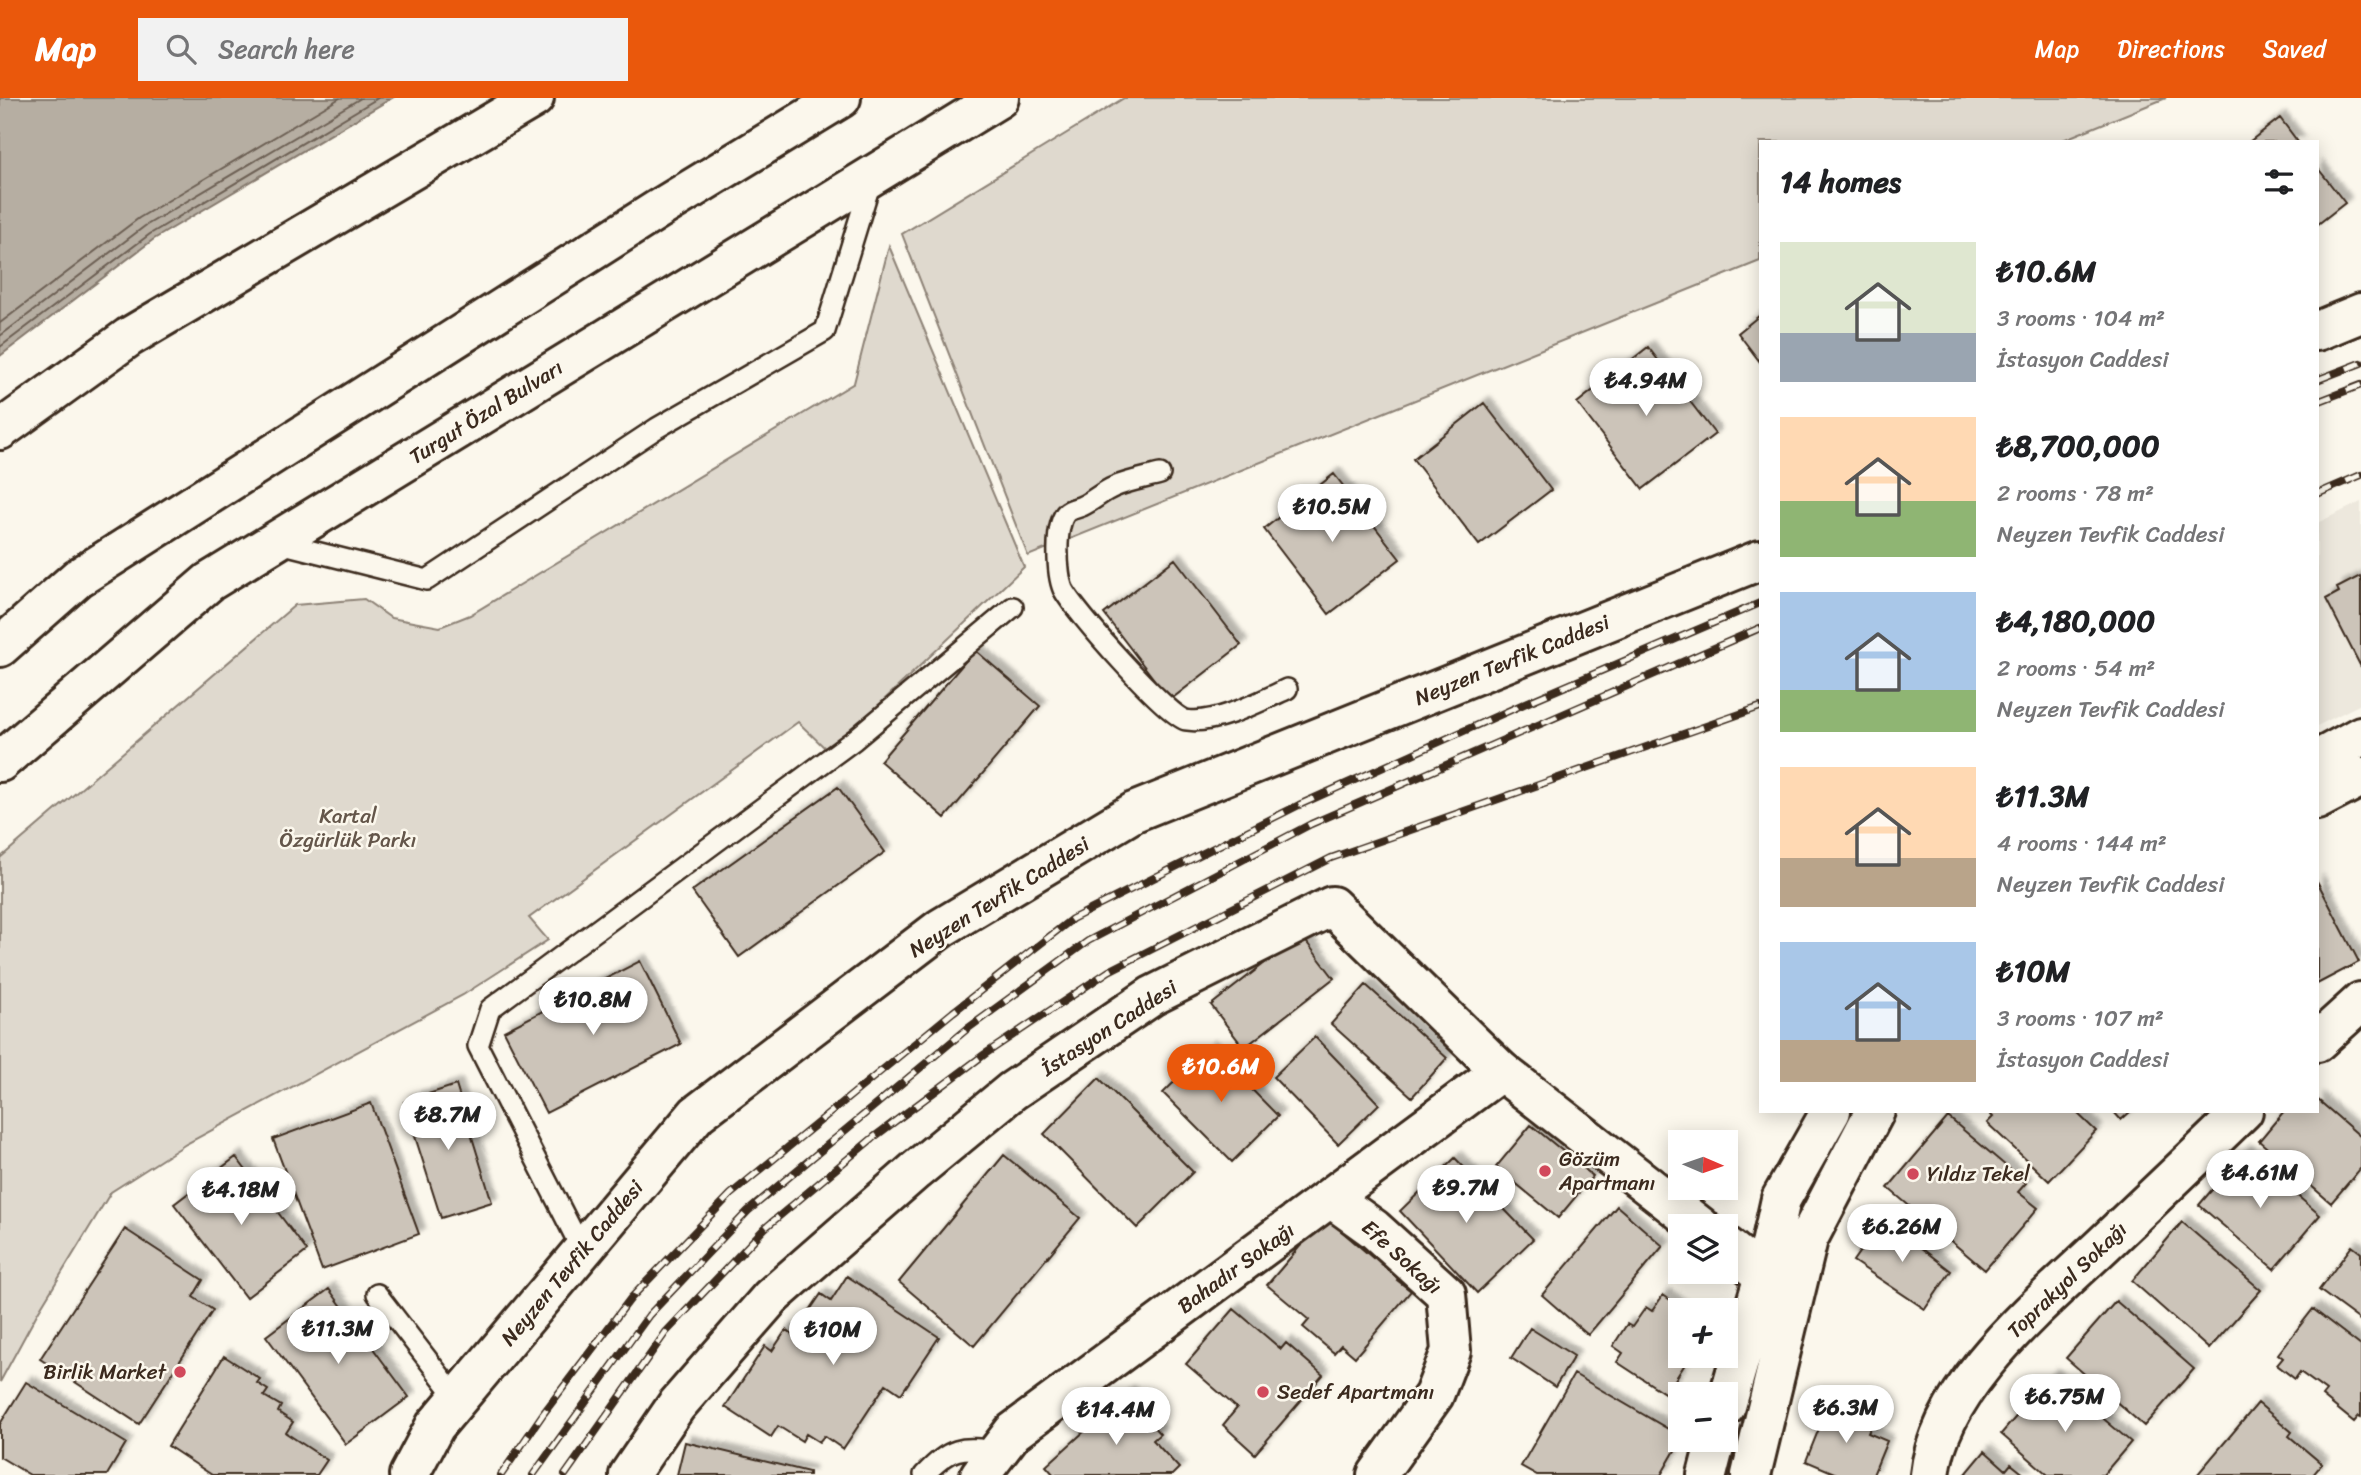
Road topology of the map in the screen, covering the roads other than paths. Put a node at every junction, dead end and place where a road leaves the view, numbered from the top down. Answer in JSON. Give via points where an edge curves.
{"nodes":[{"id":1,"x":534,"y":98,"type":"edge"},
{"id":2,"x":841,"y":98,"type":"edge"},
{"id":3,"x":999,"y":98,"type":"edge"},
{"id":4,"x":873,"y":174,"type":"junction"},
{"id":5,"x":2361,"y":313,"type":"edge"},
{"id":6,"x":2319,"y":330,"type":"edge"},
{"id":7,"x":0,"y":430,"type":"edge"},
{"id":8,"x":1160,"y":474,"type":"dead end"},
{"id":9,"x":275,"y":542,"type":"junction"},
{"id":10,"x":1759,"y":560,"type":"edge"},
{"id":11,"x":1013,"y":607,"type":"dead end"},
{"id":12,"x":0,"y":647,"type":"edge"},
{"id":13,"x":1287,"y":689,"type":"dead end"},
{"id":14,"x":2361,"y":736,"type":"edge"},
{"id":15,"x":2319,"y":759,"type":"edge"},
{"id":16,"x":0,"y":762,"type":"edge"},
{"id":17,"x":2361,"y":776,"type":"edge"},
{"id":18,"x":2319,"y":799,"type":"edge"},
{"id":19,"x":2361,"y":1002,"type":"edge"},
{"id":20,"x":2319,"y":1040,"type":"edge"},
{"id":21,"x":1501,"y":1071,"type":"junction"},
{"id":22,"x":1830,"y":1113,"type":"edge"},
{"id":23,"x":1874,"y":1113,"type":"edge"},
{"id":24,"x":2241,"y":1113,"type":"edge"},
{"id":25,"x":1331,"y":1198,"type":"junction"},
{"id":26,"x":1684,"y":1214,"type":"edge"},
{"id":27,"x":582,"y":1250,"type":"junction"},
{"id":28,"x":1738,"y":1255,"type":"edge"},
{"id":29,"x":1764,"y":1276,"type":"junction"},
{"id":30,"x":377,"y":1294,"type":"dead end"},
{"id":31,"x":1733,"y":1382,"type":"edge"},
{"id":32,"x":458,"y":1399,"type":"junction"},
{"id":33,"x":1713,"y":1452,"type":"edge"},
{"id":34,"x":989,"y":1464,"type":"edge"},
{"id":35,"x":409,"y":1475,"type":"edge"},
{"id":36,"x":629,"y":1475,"type":"edge"},
{"id":37,"x":924,"y":1475,"type":"edge"},
{"id":38,"x":1377,"y":1475,"type":"edge"},
{"id":39,"x":1707,"y":1475,"type":"edge"},
{"id":40,"x":1751,"y":1475,"type":"edge"},
{"id":41,"x":1930,"y":1475,"type":"edge"}],
"edges":[{"from":1,"to":7,"type":"main road","via":[[129,337]]},
{"from":2,"to":12,"type":"main road","via":[[78,578]]},
{"from":3,"to":4,"type":"main road","name":"Turgut Özal Bulvarı"},
{"from":4,"to":9,"type":"main road","name":"Turgut Özal Bulvarı"},
{"from":4,"to":9,"type":"lane","via":[[825,331],[657,428],[427,580]]},
{"from":5,"to":6,"type":"main road"},
{"from":8,"to":13,"type":"lane","via":[[1114,486],[1067,512],[1060,523],[1057,567],[1063,590],[1128,669],[1185,720],[1241,710]]},
{"from":9,"to":16,"type":"main road","name":"Turgut Özal Bulvarı","via":[[209,582]]},
{"from":10,"to":27,"type":"main road","name":"Neyzen Tevfik Caddesi","via":[[1134,812],[941,928],[697,1114]]},
{"from":11,"to":27,"type":"lane","via":[[854,740],[490,1009],[478,1045]]},
{"from":14,"to":15,"type":"main road"},
{"from":17,"to":18,"type":"main road"},
{"from":19,"to":20,"type":"main road"},
{"from":21,"to":25,"type":"main road","name":"Bahadır Sokağı"},
{"from":21,"to":26,"type":"main road","name":"İstasyon Caddesi"},
{"from":21,"to":36,"type":"main road","name":"İstasyon Caddesi","via":[[1332,906],[1152,996],[1012,1091],[771,1297],[676,1406]]},
{"from":22,"to":29,"type":"main road","via":[[1782,1199]]},
{"from":23,"to":40,"type":"main road","via":[[1808,1239]]},
{"from":24,"to":41,"type":"main road","name":"Toprakyol Sokağı","via":[[1996,1347],[1953,1408],[1931,1460]]},
{"from":25,"to":34,"type":"main road","name":"Bahadır Sokağı","via":[[1013,1432]]},
{"from":25,"to":38,"type":"main road","name":"Efe Sokağı","via":[[1374,1229],[1446,1294],[1451,1351],[1434,1395]]},
{"from":27,"to":32,"type":"main road","name":"Neyzen Tevfik Caddesi"},
{"from":28,"to":29,"type":"main road"},
{"from":29,"to":31,"type":"main road"},
{"from":30,"to":32,"type":"lane"},
{"from":32,"to":35,"type":"main road","name":"Neyzen Tevfik Caddesi","via":[[435,1426]]},
{"from":33,"to":39,"type":"main road"},
{"from":34,"to":37,"type":"lane","via":[[966,1448],[948,1453]]}]}
